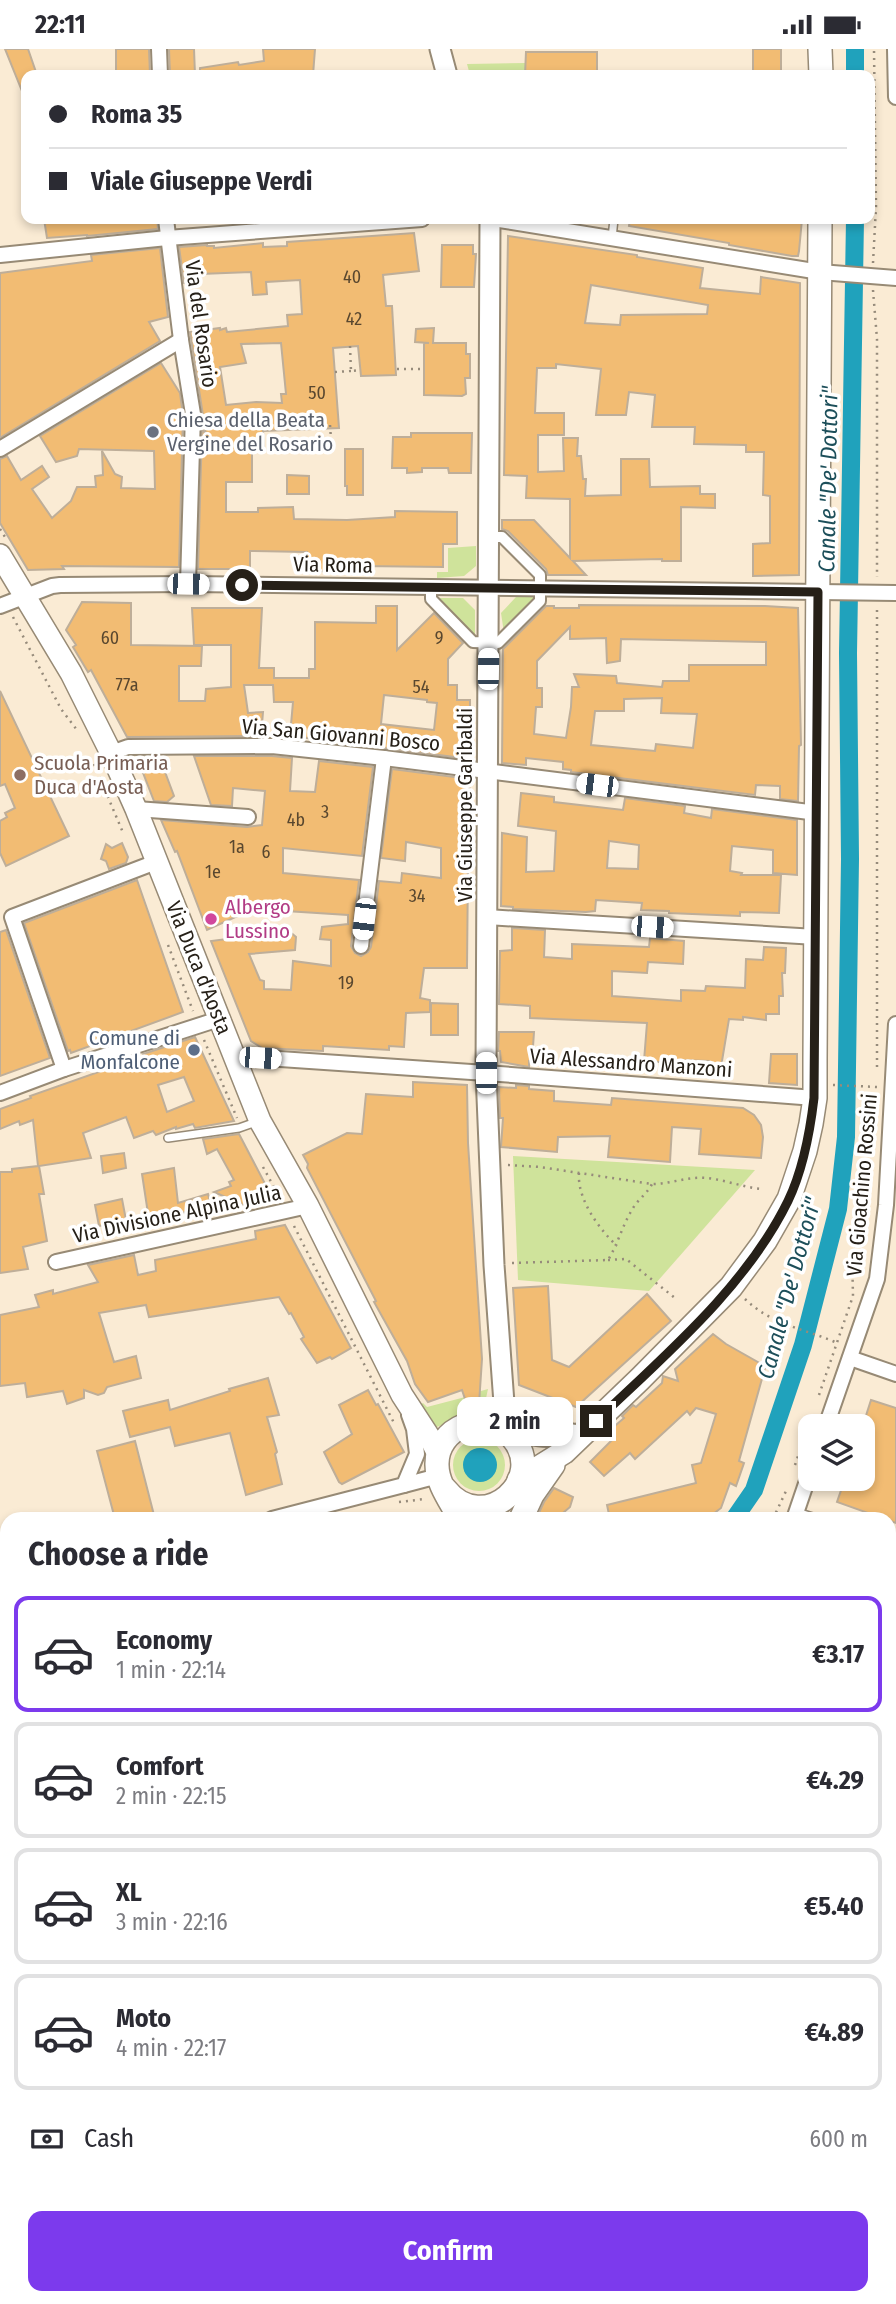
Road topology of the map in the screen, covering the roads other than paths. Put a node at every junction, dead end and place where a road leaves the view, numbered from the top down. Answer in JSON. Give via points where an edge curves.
{"nodes":[{"id":1,"x":159,"y":49,"type":"edge"},
{"id":2,"x":440,"y":49,"type":"edge"},
{"id":3,"x":820,"y":49,"type":"edge"},
{"id":4,"x":895,"y":49,"type":"edge"},
{"id":5,"x":160,"y":70,"type":"edge"},
{"id":6,"x":446,"y":70,"type":"edge"},
{"id":7,"x":821,"y":70,"type":"edge"},
{"id":8,"x":896,"y":96,"type":"edge"},
{"id":9,"x":166,"y":224,"type":"edge"},
{"id":10,"x":355,"y":224,"type":"edge"},
{"id":11,"x":491,"y":224,"type":"edge"},
{"id":12,"x":523,"y":224,"type":"edge"},
{"id":13,"x":613,"y":224,"type":"edge"},
{"id":14,"x":820,"y":224,"type":"edge"},
{"id":15,"x":167,"y":238,"type":"junction"},
{"id":16,"x":611,"y":238,"type":"junction"},
{"id":17,"x":0,"y":255,"type":"edge"},
{"id":18,"x":820,"y":272,"type":"junction"},
{"id":19,"x":896,"y":278,"type":"edge"},
{"id":20,"x":181,"y":340,"type":"junction"},
{"id":21,"x":0,"y":449,"type":"edge"},
{"id":22,"x":489,"y":537,"type":"junction"},
{"id":23,"x":3,"y":547,"type":"edge"},
{"id":24,"x":188,"y":584,"type":"junction"},
{"id":25,"x":431,"y":587,"type":"junction"},
{"id":26,"x":489,"y":588,"type":"junction"},
{"id":27,"x":828,"y":592,"type":"junction"},
{"id":28,"x":896,"y":593,"type":"edge"},
{"id":29,"x":540,"y":594,"type":"junction"},
{"id":30,"x":26,"y":597,"type":"junction"},
{"id":31,"x":0,"y":606,"type":"edge"},
{"id":32,"x":488,"y":643,"type":"junction"},
{"id":33,"x":111,"y":753,"type":"junction"},
{"id":34,"x":384,"y":758,"type":"junction"},
{"id":35,"x":487,"y":771,"type":"junction"},
{"id":36,"x":136,"y":810,"type":"junction"},
{"id":37,"x":817,"y":813,"type":"junction"},
{"id":38,"x":248,"y":817,"type":"dead end"},
{"id":39,"x":156,"y":862,"type":"junction"},
{"id":40,"x":487,"y":917,"type":"junction"},
{"id":41,"x":816,"y":937,"type":"junction"},
{"id":42,"x":361,"y":946,"type":"dead end"},
{"id":43,"x":219,"y":1019,"type":"junction"},
{"id":44,"x":896,"y":1024,"type":"edge"},
{"id":45,"x":234,"y":1056,"type":"junction"},
{"id":46,"x":64,"y":1069,"type":"junction"},
{"id":47,"x":486,"y":1073,"type":"junction"},
{"id":48,"x":0,"y":1093,"type":"edge"},
{"id":49,"x":814,"y":1098,"type":"junction"},
{"id":50,"x":260,"y":1121,"type":"junction"},
{"id":51,"x":168,"y":1138,"type":"dead end"},
{"id":52,"x":308,"y":1206,"type":"junction"},
{"id":53,"x":56,"y":1262,"type":"dead end"},
{"id":54,"x":850,"y":1358,"type":"junction"},
{"id":55,"x":896,"y":1374,"type":"edge"},
{"id":56,"x":501,"y":1391,"type":"junction"},
{"id":57,"x":403,"y":1397,"type":"junction"},
{"id":58,"x":830,"y":1414,"type":"edge"},
{"id":59,"x":510,"y":1436,"type":"junction"},
{"id":60,"x":568,"y":1443,"type":"junction"},
{"id":61,"x":438,"y":1480,"type":"junction"},
{"id":62,"x":404,"y":1485,"type":"junction"},
{"id":63,"x":516,"y":1486,"type":"junction"},
{"id":64,"x":803,"y":1491,"type":"edge"},
{"id":65,"x":299,"y":1512,"type":"edge"},
{"id":66,"x":456,"y":1512,"type":"edge"},
{"id":67,"x":514,"y":1512,"type":"edge"},
{"id":68,"x":524,"y":1512,"type":"edge"},
{"id":69,"x":796,"y":1512,"type":"edge"}],
"edges":[{"from":1,"to":5,"type":"street"},
{"from":2,"to":6,"type":"street"},
{"from":3,"to":7,"type":"main road"},
{"from":4,"to":8,"type":"street"},
{"from":9,"to":15,"type":"street","name":"Via del Rosario"},
{"from":10,"to":15,"type":"street"},
{"from":11,"to":22,"type":"street","name":"Via Giuseppe Garibaldi"},
{"from":12,"to":16,"type":"street"},
{"from":13,"to":16,"type":"lane"},
{"from":14,"to":18,"type":"main road"},
{"from":15,"to":17,"type":"street"},
{"from":15,"to":20,"type":"street","name":"Via del Rosario"},
{"from":16,"to":18,"type":"street"},
{"from":18,"to":19,"type":"street"},
{"from":18,"to":27,"type":"main road"},
{"from":20,"to":21,"type":"street"},
{"from":20,"to":24,"type":"street","name":"Via del Rosario","via":[[192,414]]},
{"from":22,"to":26,"type":"street","name":"Via Giuseppe Garibaldi"},
{"from":22,"to":29,"type":"street","via":[[502,537],[540,575]]},
{"from":23,"to":30,"type":"main road","name":"Via Duca d'Aosta"},
{"from":24,"to":25,"type":"street","name":"Via Roma"},
{"from":24,"to":30,"type":"street","name":"Via Roma","via":[[60,585]]},
{"from":25,"to":26,"type":"street","name":"Via Roma"},
{"from":25,"to":32,"type":"street","via":[[431,599],[473,642]]},
{"from":26,"to":29,"type":"street","name":"Via Roma"},
{"from":26,"to":32,"type":"street","name":"Via Giuseppe Garibaldi"},
{"from":27,"to":28,"type":"street"},
{"from":27,"to":29,"type":"street"},
{"from":27,"to":37,"type":"main road"},
{"from":29,"to":32,"type":"street","via":[[498,643]]},
{"from":30,"to":31,"type":"street","name":"Via Roma"},
{"from":30,"to":33,"type":"main road","name":"Via Duca d'Aosta"},
{"from":32,"to":35,"type":"street","name":"Via Giuseppe Garibaldi"},
{"from":33,"to":34,"type":"street","name":"Via San Giovanni Bosco","via":[[128,747],[271,746]]},
{"from":33,"to":36,"type":"main road","name":"Via Duca d'Aosta"},
{"from":34,"to":35,"type":"street","name":"Via San Giovanni Bosco"},
{"from":34,"to":42,"type":"street"},
{"from":35,"to":37,"type":"street","name":"Via San Giovanni Bosco"},
{"from":35,"to":40,"type":"street","name":"Via Giuseppe Garibaldi"},
{"from":36,"to":38,"type":"street"},
{"from":36,"to":39,"type":"main road","name":"Via Duca d'Aosta"},
{"from":37,"to":41,"type":"main road"},
{"from":39,"to":43,"type":"main road","name":"Via Duca d'Aosta"},
{"from":39,"to":46,"type":"street","via":[[12,917]]},
{"from":40,"to":41,"type":"street"},
{"from":40,"to":47,"type":"street","name":"Via Giuseppe Garibaldi"},
{"from":41,"to":49,"type":"main road"},
{"from":43,"to":45,"type":"main road","name":"Via Duca d'Aosta"},
{"from":43,"to":46,"type":"street"},
{"from":44,"to":54,"type":"street","name":"Via Gioachino Rossini","via":[[877,1279]]},
{"from":45,"to":47,"type":"street","name":"Via Alessandro Manzoni"},
{"from":45,"to":50,"type":"main road","name":"Via Duca d'Aosta"},
{"from":46,"to":48,"type":"street"},
{"from":47,"to":49,"type":"street","name":"Via Alessandro Manzoni"},
{"from":47,"to":56,"type":"street","name":"Via Giuseppe Garibaldi"},
{"from":49,"to":60,"type":"main road","via":[[805,1151],[789,1199],[765,1241],[731,1287]]},
{"from":50,"to":51,"type":"lane"},
{"from":50,"to":52,"type":"main road","name":"Via Duca d'Aosta"},
{"from":52,"to":53,"type":"street","name":"Via Divisione Alpina Julia"},
{"from":52,"to":57,"type":"main road","name":"Via Duca d'Aosta"},
{"from":54,"to":55,"type":"street"},
{"from":54,"to":58,"type":"street","name":"Via Gioachino Rossini"},
{"from":56,"to":59,"type":"street","name":"Via Giuseppe Garibaldi"},
{"from":56,"to":60,"type":"street","via":[[520,1428],[533,1436]]},
{"from":57,"to":61,"type":"main road","name":"Via Duca d'Aosta","via":[[430,1438]]},
{"from":57,"to":62,"type":"street","via":[[418,1454]]},
{"from":59,"to":60,"type":"main road","via":[[537,1448]]},
{"from":59,"to":61,"type":"main road","via":[[486,1423],[467,1424],[448,1436]]},
{"from":59,"to":63,"type":"main road","via":[[522,1461]]},
{"from":60,"to":63,"type":"main road"},
{"from":60,"to":68,"type":"main road"},
{"from":61,"to":62,"type":"street"},
{"from":61,"to":63,"type":"main road","via":[[460,1503],[480,1508],[499,1503]]},
{"from":61,"to":66,"type":"main road"},
{"from":62,"to":65,"type":"street"},
{"from":63,"to":67,"type":"main road"},
{"from":64,"to":69,"type":"street"}]}
